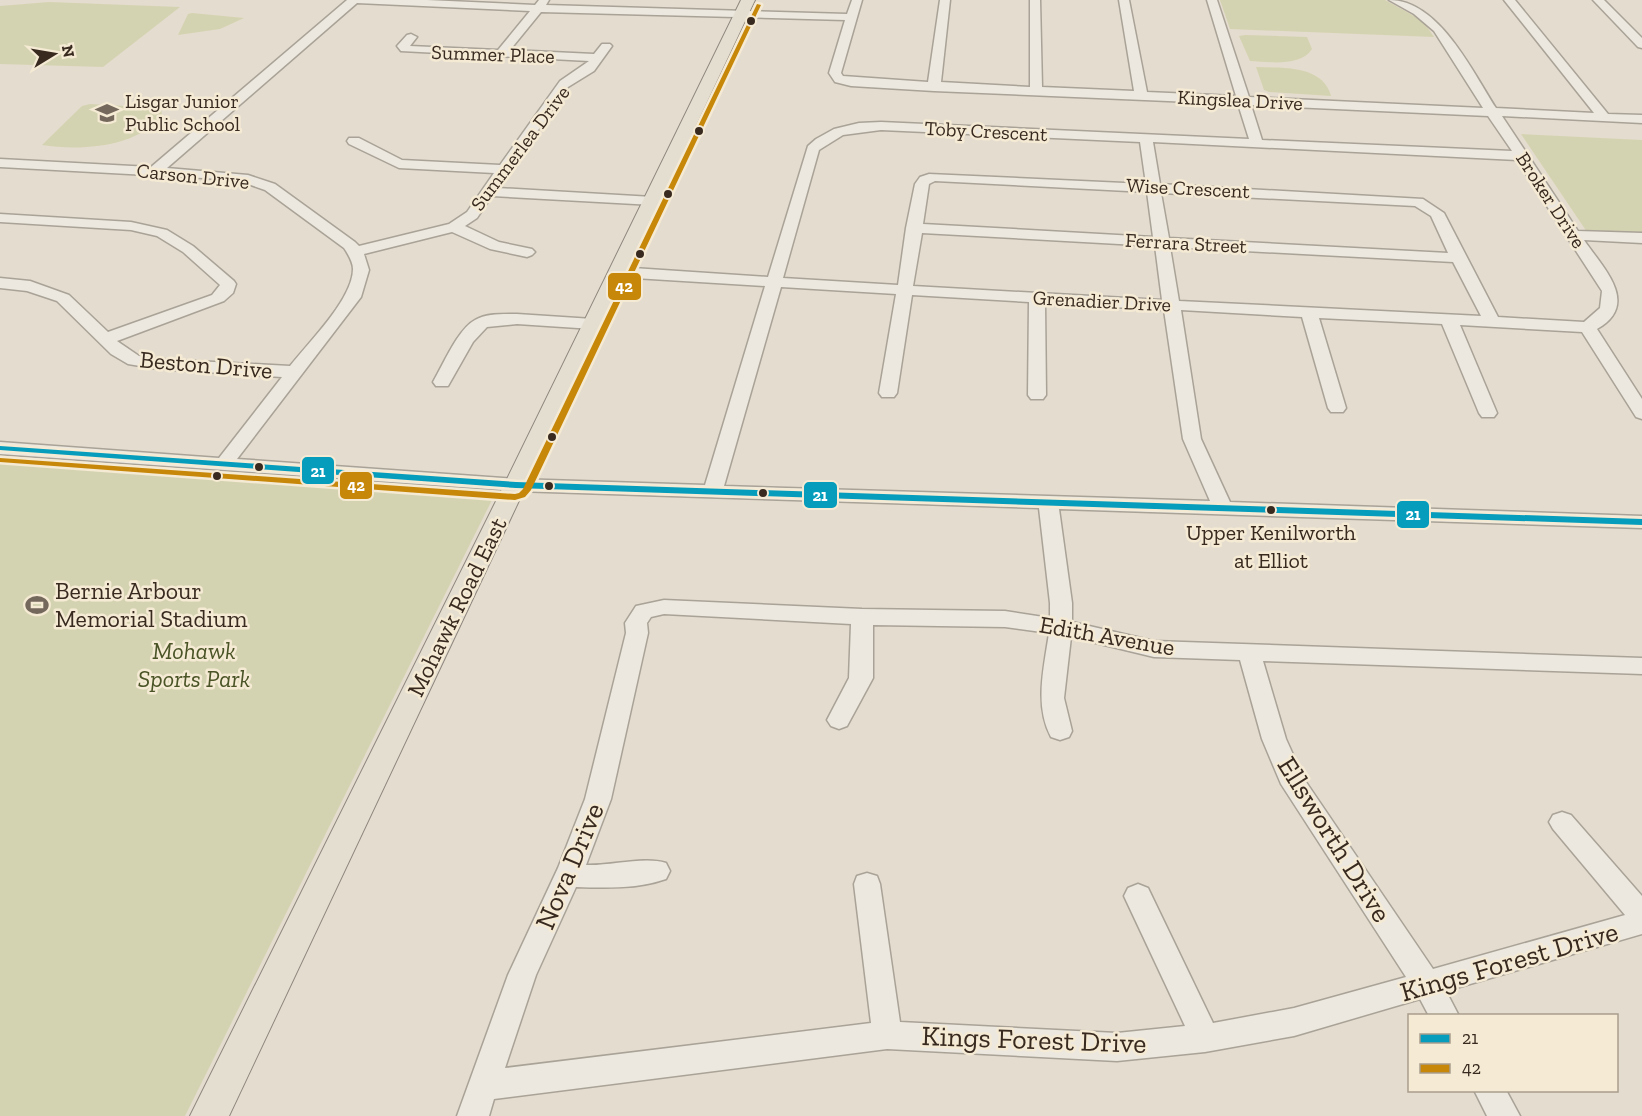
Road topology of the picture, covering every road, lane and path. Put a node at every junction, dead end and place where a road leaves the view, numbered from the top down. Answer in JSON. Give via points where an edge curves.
{"nodes":[{"id":1,"x":354,"y":0,"type":"edge"},
{"id":2,"x":634,"y":0,"type":"edge"},
{"id":3,"x":857,"y":0,"type":"edge"},
{"id":4,"x":945,"y":0,"type":"edge"},
{"id":5,"x":1035,"y":0,"type":"edge"},
{"id":6,"x":1124,"y":0,"type":"edge"},
{"id":7,"x":1212,"y":0,"type":"edge"},
{"id":8,"x":1394,"y":0,"type":"edge"},
{"id":9,"x":1509,"y":0,"type":"edge"},
{"id":10,"x":1598,"y":0,"type":"edge"},
{"id":11,"x":541,"y":4,"type":"edge"},
{"id":12,"x":745,"y":7,"type":"edge"},
{"id":13,"x":626,"y":12,"type":"junction"},
{"id":14,"x":852,"y":17,"type":"junction"},
{"id":15,"x":411,"y":37,"type":"dead end"},
{"id":16,"x":1642,"y":45,"type":"edge"},
{"id":17,"x":606,"y":46,"type":"dead end"},
{"id":18,"x":501,"y":54,"type":"junction"},
{"id":19,"x":596,"y":58,"type":"junction"},
{"id":20,"x":934,"y":87,"type":"junction"},
{"id":21,"x":1036,"y":91,"type":"junction"},
{"id":22,"x":1141,"y":95,"type":"junction"},
{"id":23,"x":1244,"y":100,"type":"junction"},
{"id":24,"x":1493,"y":112,"type":"junction"},
{"id":25,"x":1604,"y":117,"type":"junction"},
{"id":26,"x":1642,"y":119,"type":"edge"},
{"id":27,"x":1146,"y":139,"type":"junction"},
{"id":28,"x":354,"y":141,"type":"dead end"},
{"id":29,"x":1257,"y":144,"type":"junction"},
{"id":30,"x":1522,"y":156,"type":"junction"},
{"id":31,"x":0,"y":163,"type":"edge"},
{"id":32,"x":505,"y":170,"type":"junction"},
{"id":33,"x":155,"y":171,"type":"junction"},
{"id":34,"x":1155,"y":187,"type":"junction"},
{"id":35,"x":489,"y":192,"type":"junction"},
{"id":36,"x":653,"y":201,"type":"junction"},
{"id":37,"x":0,"y":218,"type":"edge"},
{"id":38,"x":454,"y":227,"type":"junction"},
{"id":39,"x":913,"y":228,"type":"junction"},
{"id":40,"x":1574,"y":235,"type":"junction"},
{"id":41,"x":1642,"y":238,"type":"edge"},
{"id":42,"x":1162,"y":242,"type":"junction"},
{"id":43,"x":355,"y":252,"type":"junction"},
{"id":44,"x":527,"y":252,"type":"dead end"},
{"id":45,"x":1458,"y":258,"type":"junction"},
{"id":46,"x":618,"y":272,"type":"junction"},
{"id":47,"x":774,"y":281,"type":"junction"},
{"id":48,"x":0,"y":283,"type":"edge"},
{"id":49,"x":904,"y":289,"type":"junction"},
{"id":50,"x":1037,"y":297,"type":"junction"},
{"id":51,"x":1171,"y":305,"type":"junction"},
{"id":52,"x":1309,"y":312,"type":"junction"},
{"id":53,"x":1449,"y":320,"type":"junction"},
{"id":54,"x":1492,"y":322,"type":"junction"},
{"id":55,"x":593,"y":324,"type":"junction"},
{"id":56,"x":1587,"y":327,"type":"junction"},
{"id":57,"x":106,"y":339,"type":"junction"},
{"id":58,"x":295,"y":372,"type":"junction"},
{"id":59,"x":442,"y":382,"type":"dead end"},
{"id":60,"x":888,"y":393,"type":"dead end"},
{"id":61,"x":1037,"y":395,"type":"dead end"},
{"id":62,"x":1337,"y":408,"type":"dead end"},
{"id":63,"x":1641,"y":410,"type":"edge"},
{"id":64,"x":1488,"y":413,"type":"dead end"},
{"id":65,"x":0,"y":448,"type":"edge"},
{"id":66,"x":223,"y":465,"type":"junction"},
{"id":67,"x":516,"y":485,"type":"junction"},
{"id":68,"x":713,"y":491,"type":"junction"},
{"id":69,"x":1048,"y":504,"type":"junction"},
{"id":70,"x":1223,"y":509,"type":"junction"},
{"id":71,"x":1642,"y":522,"type":"edge"},
{"id":72,"x":644,"y":611,"type":"joint"},
{"id":73,"x":862,"y":617,"type":"junction"},
{"id":74,"x":1061,"y":628,"type":"junction"},
{"id":75,"x":1249,"y":652,"type":"junction"},
{"id":76,"x":1642,"y":666,"type":"edge"},
{"id":77,"x":838,"y":720,"type":"dead end"},
{"id":78,"x":1060,"y":732,"type":"dead end"},
{"id":79,"x":1562,"y":822,"type":"dead end"},
{"id":80,"x":657,"y":871,"type":"dead end"},
{"id":81,"x":567,"y":876,"type":"junction"},
{"id":82,"x":867,"y":884,"type":"dead end"},
{"id":83,"x":1138,"y":896,"type":"dead end"},
{"id":84,"x":1642,"y":915,"type":"edge"},
{"id":85,"x":1642,"y":922,"type":"edge"},
{"id":86,"x":1427,"y":985,"type":"junction"},
{"id":87,"x":1444,"y":1014,"type":"edge"},
{"id":88,"x":887,"y":1035,"type":"junction"},
{"id":89,"x":1205,"y":1038,"type":"junction"},
{"id":90,"x":485,"y":1084,"type":"junction"},
{"id":91,"x":1490,"y":1092,"type":"edge"},
{"id":92,"x":209,"y":1116,"type":"edge"},
{"id":93,"x":473,"y":1116,"type":"edge"},
{"id":94,"x":1504,"y":1116,"type":"edge"}],
"edges":[{"from":1,"to":11,"type":"street"},
{"from":1,"to":33,"type":"street"},
{"from":2,"to":13,"type":"street"},
{"from":3,"to":14,"type":"street"},
{"from":4,"to":20,"type":"street"},
{"from":5,"to":21,"type":"street"},
{"from":6,"to":22,"type":"street"},
{"from":7,"to":23,"type":"street"},
{"from":8,"to":24,"type":"street","name":"Broker Drive","via":[[1435,24]]},
{"from":9,"to":25,"type":"street"},
{"from":10,"to":16,"type":"street"},
{"from":11,"to":13,"type":"street"},
{"from":11,"to":18,"type":"street"},
{"from":12,"to":13,"type":"street"},
{"from":12,"to":14,"type":"street"},
{"from":12,"to":36,"type":"main road","name":"Mohawk Road East"},
{"from":14,"to":20,"type":"street","name":"Kingslea Drive","via":[[835,71],[839,79]]},
{"from":15,"to":18,"type":"street","name":"Summer Place","via":[[404,48]]},
{"from":17,"to":19,"type":"street","name":"Summerlea Drive"},
{"from":18,"to":19,"type":"street","name":"Summer Place"},
{"from":19,"to":32,"type":"street","name":"Summerlea Drive","via":[[590,68],[564,84]]},
{"from":20,"to":21,"type":"street","name":"Kingslea Drive"},
{"from":21,"to":22,"type":"street","name":"Kingslea Drive"},
{"from":22,"to":23,"type":"street","name":"Kingslea Drive"},
{"from":23,"to":24,"type":"street","name":"Kingslea Drive"},
{"from":23,"to":29,"type":"street"},
{"from":24,"to":25,"type":"street","name":"Kingslea Drive"},
{"from":24,"to":30,"type":"street","name":"Broker Drive"},
{"from":25,"to":26,"type":"street","name":"Kingslea Drive"},
{"from":27,"to":29,"type":"street","name":"Toby Crescent"},
{"from":27,"to":34,"type":"street"},
{"from":27,"to":47,"type":"street","name":"Toby Crescent","via":[[880,126],[836,133],[813,149]]},
{"from":28,"to":32,"type":"street","via":[[392,163],[412,169]]},
{"from":29,"to":30,"type":"street","name":"Toby Crescent"},
{"from":30,"to":40,"type":"street","name":"Broker Drive"},
{"from":31,"to":33,"type":"street","name":"Carson Drive"},
{"from":32,"to":35,"type":"street","name":"Summerlea Drive"},
{"from":33,"to":43,"type":"street","name":"Carson Drive","via":[[228,175],[260,183],[331,229]]},
{"from":34,"to":39,"type":"street","name":"Wise Crescent","via":[[934,177],[922,184]]},
{"from":34,"to":42,"type":"street"},
{"from":34,"to":45,"type":"street","name":"Wise Crescent","via":[[1418,202],[1437,213]]},
{"from":35,"to":36,"type":"street"},
{"from":35,"to":38,"type":"street","name":"Summerlea Drive","via":[[472,215]]},
{"from":36,"to":46,"type":"main road","name":"Mohawk Road East"},
{"from":37,"to":57,"type":"street","via":[[131,226],[162,232],[228,284],[228,290],[218,298]]},
{"from":38,"to":43,"type":"street","name":"Summerlea Drive"},
{"from":38,"to":44,"type":"street","via":[[495,246]]},
{"from":39,"to":42,"type":"street","name":"Ferrara Street"},
{"from":39,"to":49,"type":"street","name":"Wise Crescent"},
{"from":40,"to":41,"type":"street"},
{"from":40,"to":56,"type":"street","name":"Broker Drive","via":[[1610,291],[1608,310]]},
{"from":42,"to":45,"type":"street","name":"Ferrara Street"},
{"from":42,"to":51,"type":"street"},
{"from":43,"to":58,"type":"street","via":[[361,270],[353,297]]},
{"from":45,"to":54,"type":"street","name":"Wise Crescent"},
{"from":46,"to":47,"type":"street","name":"Grenadier Drive"},
{"from":46,"to":55,"type":"main road","name":"Mohawk Road East"},
{"from":47,"to":49,"type":"street","name":"Grenadier Drive"},
{"from":47,"to":68,"type":"street","name":"Toby Crescent"},
{"from":48,"to":57,"type":"street","name":"Beston Drive","via":[[30,286],[63,298]]},
{"from":49,"to":50,"type":"street","name":"Grenadier Drive"},
{"from":49,"to":60,"type":"street","name":"Wise Crescent"},
{"from":50,"to":51,"type":"street","name":"Grenadier Drive"},
{"from":50,"to":61,"type":"street"},
{"from":51,"to":52,"type":"street","name":"Grenadier Drive"},
{"from":51,"to":70,"type":"street","via":[[1191,439]]},
{"from":52,"to":53,"type":"street","name":"Grenadier Drive"},
{"from":52,"to":62,"type":"street"},
{"from":53,"to":54,"type":"street","name":"Grenadier Drive"},
{"from":53,"to":64,"type":"street"},
{"from":54,"to":56,"type":"street","name":"Grenadier Drive"},
{"from":55,"to":59,"type":"street","via":[[487,320],[474,330]]},
{"from":55,"to":67,"type":"main road","name":"Mohawk Road East"},
{"from":56,"to":63,"type":"street"},
{"from":57,"to":58,"type":"street","name":"Beston Drive","via":[[124,355],[146,362]]},
{"from":58,"to":66,"type":"street"},
{"from":65,"to":66,"type":"street"},
{"from":66,"to":67,"type":"street"},
{"from":67,"to":68,"type":"street"},
{"from":67,"to":92,"type":"main road","name":"Mohawk Road East"},
{"from":68,"to":69,"type":"street"},
{"from":69,"to":70,"type":"street"},
{"from":69,"to":74,"type":"street"},
{"from":70,"to":71,"type":"street"},
{"from":72,"to":73,"type":"street","name":"Edith Avenue","via":[[664,607]]},
{"from":72,"to":81,"type":"street","name":"Nova Drive","via":[[636,623],[637,633],[598,799]]},
{"from":73,"to":74,"type":"street","name":"Edith Avenue","via":[[1005,619]]},
{"from":73,"to":77,"type":"street","via":[[861,678]]},
{"from":74,"to":75,"type":"street","name":"Edith Avenue","via":[[1154,649]]},
{"from":74,"to":78,"type":"street","via":[[1052,698]]},
{"from":75,"to":76,"type":"street","name":"Edith Avenue"},
{"from":75,"to":86,"type":"street","name":"Ellsworth Drive","via":[[1274,740],[1294,784]]},
{"from":79,"to":84,"type":"street"},
{"from":80,"to":81,"type":"street","via":[[606,877]]},
{"from":81,"to":90,"type":"street","name":"Nova Drive","via":[[522,975]]},
{"from":82,"to":88,"type":"street"},
{"from":83,"to":89,"type":"street"},
{"from":85,"to":86,"type":"street","name":"Kings Forest Drive"},
{"from":86,"to":87,"type":"street","name":"Ellsworth Drive"},
{"from":86,"to":89,"type":"street","name":"Kings Forest Drive","via":[[1294,1022]]},
{"from":88,"to":89,"type":"street","name":"Kings Forest Drive","via":[[1117,1047]]},
{"from":88,"to":90,"type":"street","name":"Kings Forest Drive"},
{"from":90,"to":93,"type":"street","name":"Nova Drive"},
{"from":91,"to":94,"type":"street"}]}
